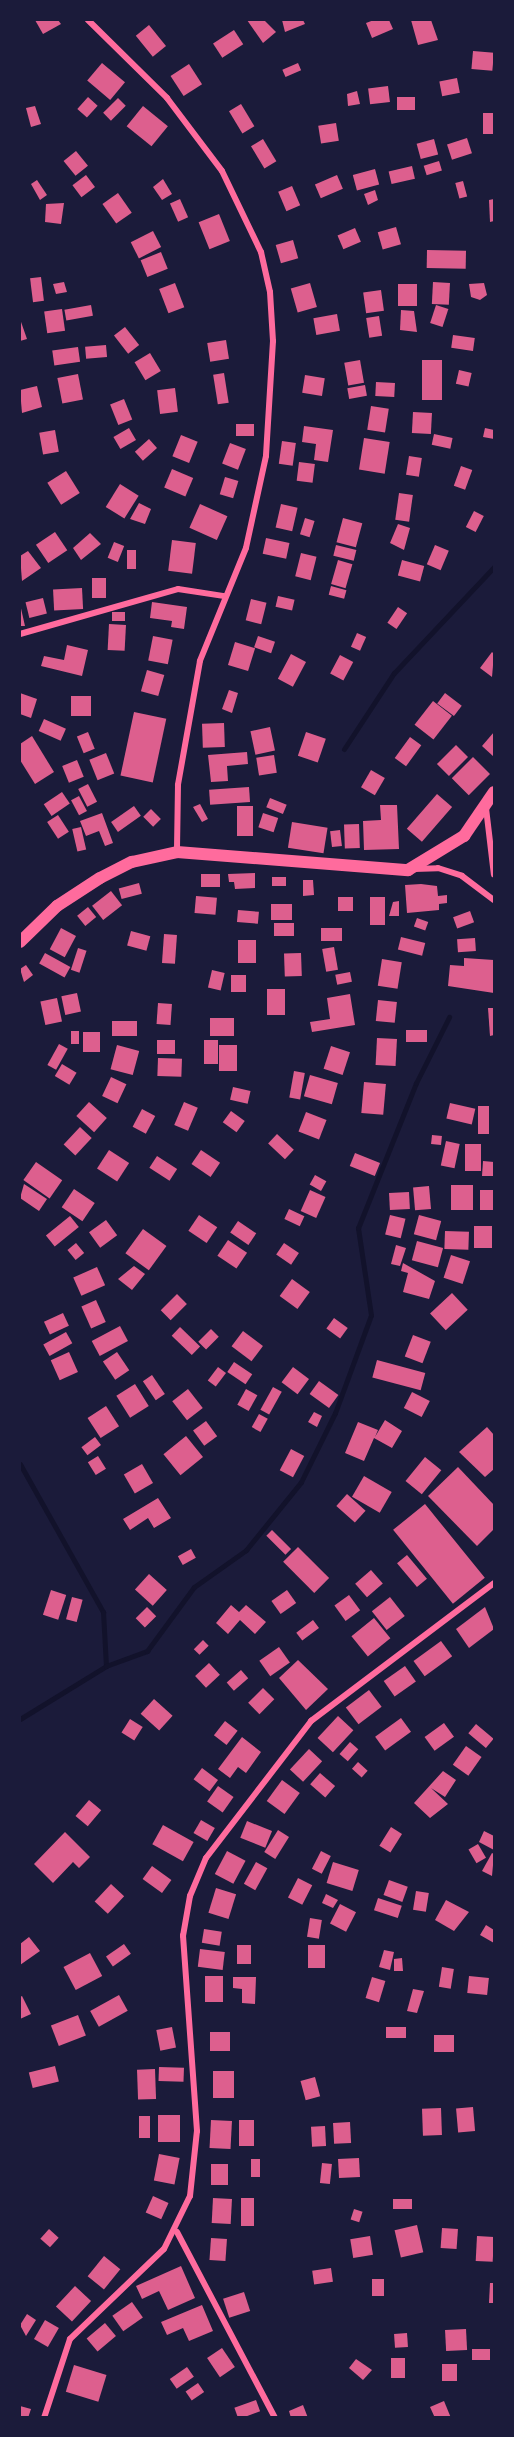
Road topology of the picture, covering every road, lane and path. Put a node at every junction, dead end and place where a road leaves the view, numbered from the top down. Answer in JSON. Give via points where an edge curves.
{"nodes":[{"id":1,"x":88,"y":20,"type":"edge"},
{"id":2,"x":224,"y":596,"type":"junction"},
{"id":3,"x":20,"y":634,"type":"edge"},
{"id":4,"x":495,"y":792,"type":"edge"},
{"id":5,"x":486,"y":807,"type":"junction"},
{"id":6,"x":177,"y":852,"type":"junction"},
{"id":7,"x":408,"y":870,"type":"junction"},
{"id":8,"x":495,"y":875,"type":"edge"},
{"id":9,"x":495,"y":900,"type":"edge"},
{"id":10,"x":20,"y":942,"type":"edge"},
{"id":11,"x":495,"y":1583,"type":"edge"},
{"id":12,"x":177,"y":2232,"type":"junction"},
{"id":13,"x":44,"y":2418,"type":"edge"},
{"id":14,"x":276,"y":2418,"type":"edge"}],
"edges":[{"from":1,"to":2,"type":"street","via":[[194,130],[244,208],[261,252],[273,341],[271,419],[246,548]]},
{"from":2,"to":3,"type":"street","via":[[178,589]]},
{"from":2,"to":6,"type":"street","via":[[200,661],[188,722],[178,785]]},
{"from":4,"to":5,"type":"highway"},
{"from":5,"to":7,"type":"highway","via":[[464,836]]},
{"from":5,"to":8,"type":"street"},
{"from":6,"to":7,"type":"highway"},
{"from":6,"to":10,"type":"highway","via":[[132,862],[100,878],[57,906]]},
{"from":7,"to":9,"type":"street","via":[[438,867],[462,876]]},
{"from":11,"to":12,"type":"street","via":[[311,1721],[207,1858],[190,1896],[183,1936],[197,2131],[190,2196]]},
{"from":12,"to":13,"type":"street","via":[[70,2339]]},
{"from":12,"to":14,"type":"street"}]}
